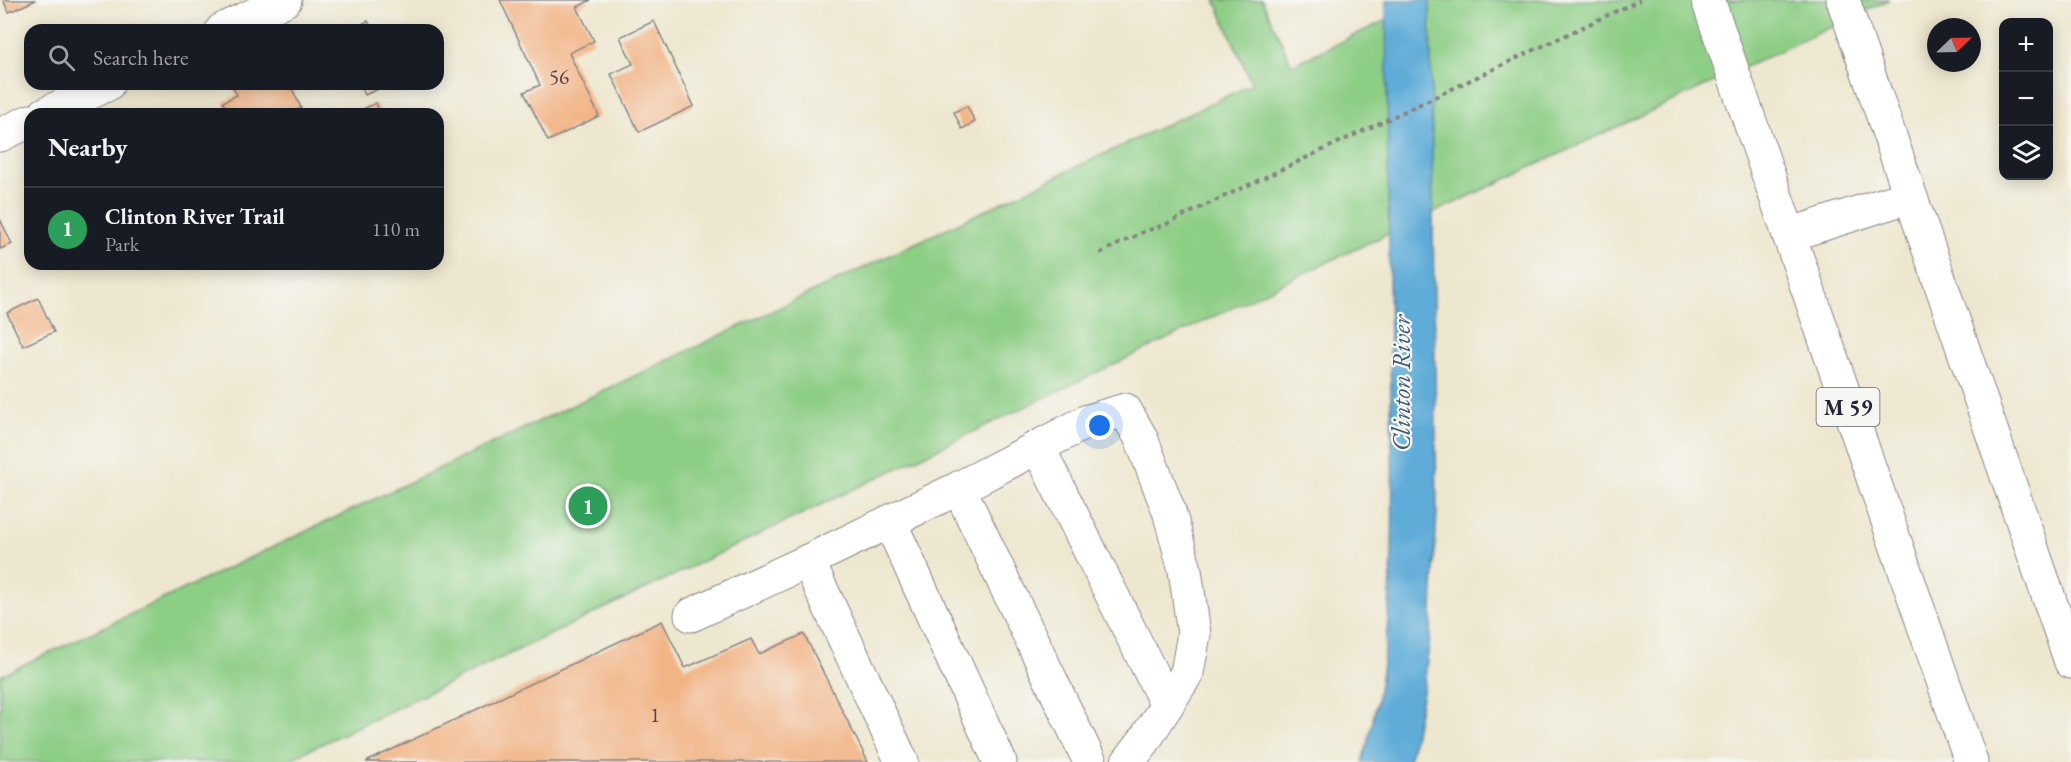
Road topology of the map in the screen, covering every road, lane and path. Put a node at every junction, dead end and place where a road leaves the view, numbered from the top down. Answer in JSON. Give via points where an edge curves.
{"nodes":[{"id":1,"x":285,"y":0,"type":"edge"},
{"id":2,"x":1640,"y":0,"type":"edge"},
{"id":3,"x":1708,"y":0,"type":"edge"},
{"id":4,"x":1843,"y":0,"type":"edge"},
{"id":5,"x":235,"y":24,"type":"edge"},
{"id":6,"x":95,"y":90,"type":"edge"},
{"id":7,"x":58,"y":108,"type":"edge"},
{"id":8,"x":24,"y":124,"type":"edge"},
{"id":9,"x":0,"y":135,"type":"edge"},
{"id":10,"x":1910,"y":196,"type":"junction"},
{"id":11,"x":1789,"y":235,"type":"junction"},
{"id":12,"x":1100,"y":253,"type":"dead end"},
{"id":13,"x":1038,"y":447,"type":"junction"},
{"id":14,"x":959,"y":488,"type":"junction"},
{"id":15,"x":890,"y":522,"type":"junction"},
{"id":16,"x":808,"y":561,"type":"junction"},
{"id":17,"x":691,"y":615,"type":"dead end"},
{"id":18,"x":2071,"y":662,"type":"edge"},
{"id":19,"x":1167,"y":705,"type":"junction"},
{"id":20,"x":902,"y":762,"type":"edge"},
{"id":21,"x":1000,"y":762,"type":"edge"},
{"id":22,"x":1090,"y":762,"type":"edge"},
{"id":23,"x":1128,"y":762,"type":"edge"},
{"id":24,"x":1971,"y":762,"type":"edge"}],
"edges":[{"from":1,"to":5,"type":"main road"},
{"from":2,"to":12,"type":"path"},
{"from":3,"to":11,"type":"main road","number":"M 59"},
{"from":4,"to":10,"type":"main road"},
{"from":6,"to":7,"type":"main road"},
{"from":8,"to":9,"type":"main road"},
{"from":10,"to":11,"type":"main road"},
{"from":10,"to":18,"type":"main road"},
{"from":11,"to":24,"type":"main road","number":"M 59"},
{"from":13,"to":14,"type":"main road"},
{"from":13,"to":19,"type":"main road"},
{"from":13,"to":19,"type":"main road","via":[[1088,421],[1125,410],[1142,438],[1169,511],[1185,570],[1194,634],[1187,673]]},
{"from":14,"to":15,"type":"main road"},
{"from":14,"to":22,"type":"main road"},
{"from":15,"to":16,"type":"main road"},
{"from":15,"to":21,"type":"main road"},
{"from":16,"to":17,"type":"main road"},
{"from":16,"to":20,"type":"main road"},
{"from":19,"to":23,"type":"main road"}]}
